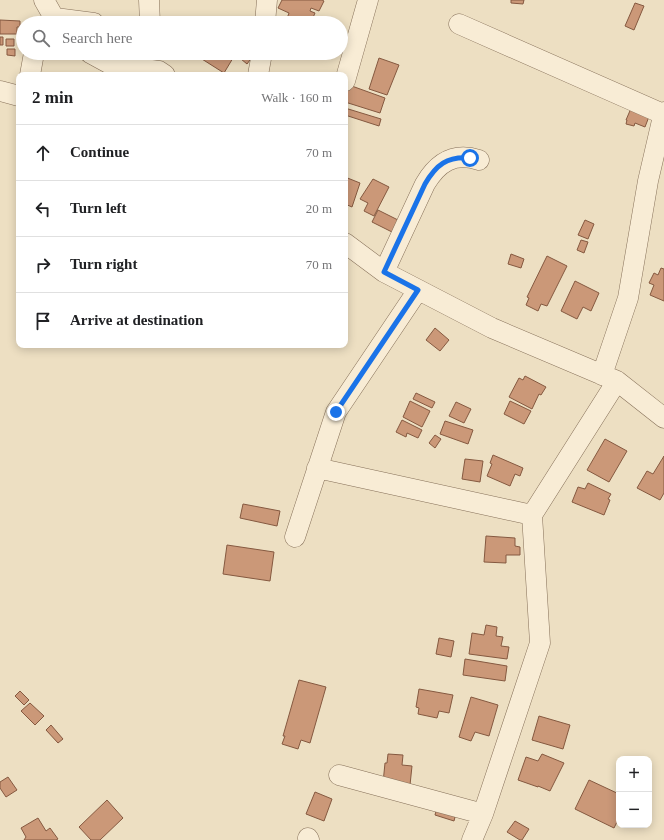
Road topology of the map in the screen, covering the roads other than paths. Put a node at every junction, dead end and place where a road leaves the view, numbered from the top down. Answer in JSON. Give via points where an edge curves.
{"nodes":[{"id":1,"x":43,"y":0,"type":"edge"},
{"id":2,"x":149,"y":0,"type":"edge"},
{"id":3,"x":267,"y":0,"type":"edge"},
{"id":4,"x":368,"y":0,"type":"edge"},
{"id":5,"x":48,"y":16,"type":"edge"},
{"id":6,"x":150,"y":16,"type":"edge"},
{"id":7,"x":266,"y":16,"type":"edge"},
{"id":8,"x":459,"y":24,"type":"dead end"},
{"id":9,"x":33,"y":60,"type":"edge"},
{"id":10,"x":103,"y":60,"type":"edge"},
{"id":11,"x":261,"y":60,"type":"edge"},
{"id":12,"x":160,"y":66,"type":"edge"},
{"id":13,"x":31,"y":72,"type":"edge"},
{"id":14,"x":259,"y":72,"type":"edge"},
{"id":15,"x":348,"y":72,"type":"edge"},
{"id":16,"x":0,"y":91,"type":"edge"},
{"id":17,"x":16,"y":95,"type":"edge"},
{"id":18,"x":664,"y":113,"type":"edge"},
{"id":19,"x":479,"y":160,"type":"dead end"},
{"id":20,"x":348,"y":245,"type":"edge"},
{"id":21,"x":384,"y":272,"type":"junction"},
{"id":22,"x":418,"y":290,"type":"junction"},
{"id":23,"x":610,"y":378,"type":"junction"},
{"id":24,"x":664,"y":418,"type":"edge"},
{"id":25,"x":317,"y":468,"type":"junction"},
{"id":26,"x":532,"y":515,"type":"junction"},
{"id":27,"x":295,"y":537,"type":"dead end"},
{"id":28,"x":339,"y":775,"type":"dead end"},
{"id":29,"x":483,"y":814,"type":"junction"},
{"id":30,"x":472,"y":840,"type":"edge"}],
"edges":[{"from":1,"to":5,"type":"street"},
{"from":2,"to":6,"type":"street"},
{"from":3,"to":7,"type":"street"},
{"from":4,"to":15,"type":"street"},
{"from":8,"to":18,"type":"street"},
{"from":9,"to":13,"type":"street"},
{"from":10,"to":12,"type":"street","via":[[112,65]]},
{"from":11,"to":14,"type":"street"},
{"from":16,"to":17,"type":"street"},
{"from":18,"to":23,"type":"street","via":[[648,181],[628,298]]},
{"from":19,"to":21,"type":"street","via":[[460,157],[451,159],[432,172]]},
{"from":20,"to":21,"type":"street"},
{"from":21,"to":22,"type":"street"},
{"from":22,"to":23,"type":"street","via":[[492,328]]},
{"from":22,"to":25,"type":"street","via":[[336,412]]},
{"from":23,"to":24,"type":"street"},
{"from":23,"to":26,"type":"street"},
{"from":25,"to":26,"type":"street"},
{"from":25,"to":27,"type":"street"},
{"from":26,"to":29,"type":"street","via":[[540,642]]},
{"from":28,"to":29,"type":"street"},
{"from":29,"to":30,"type":"street"}]}
